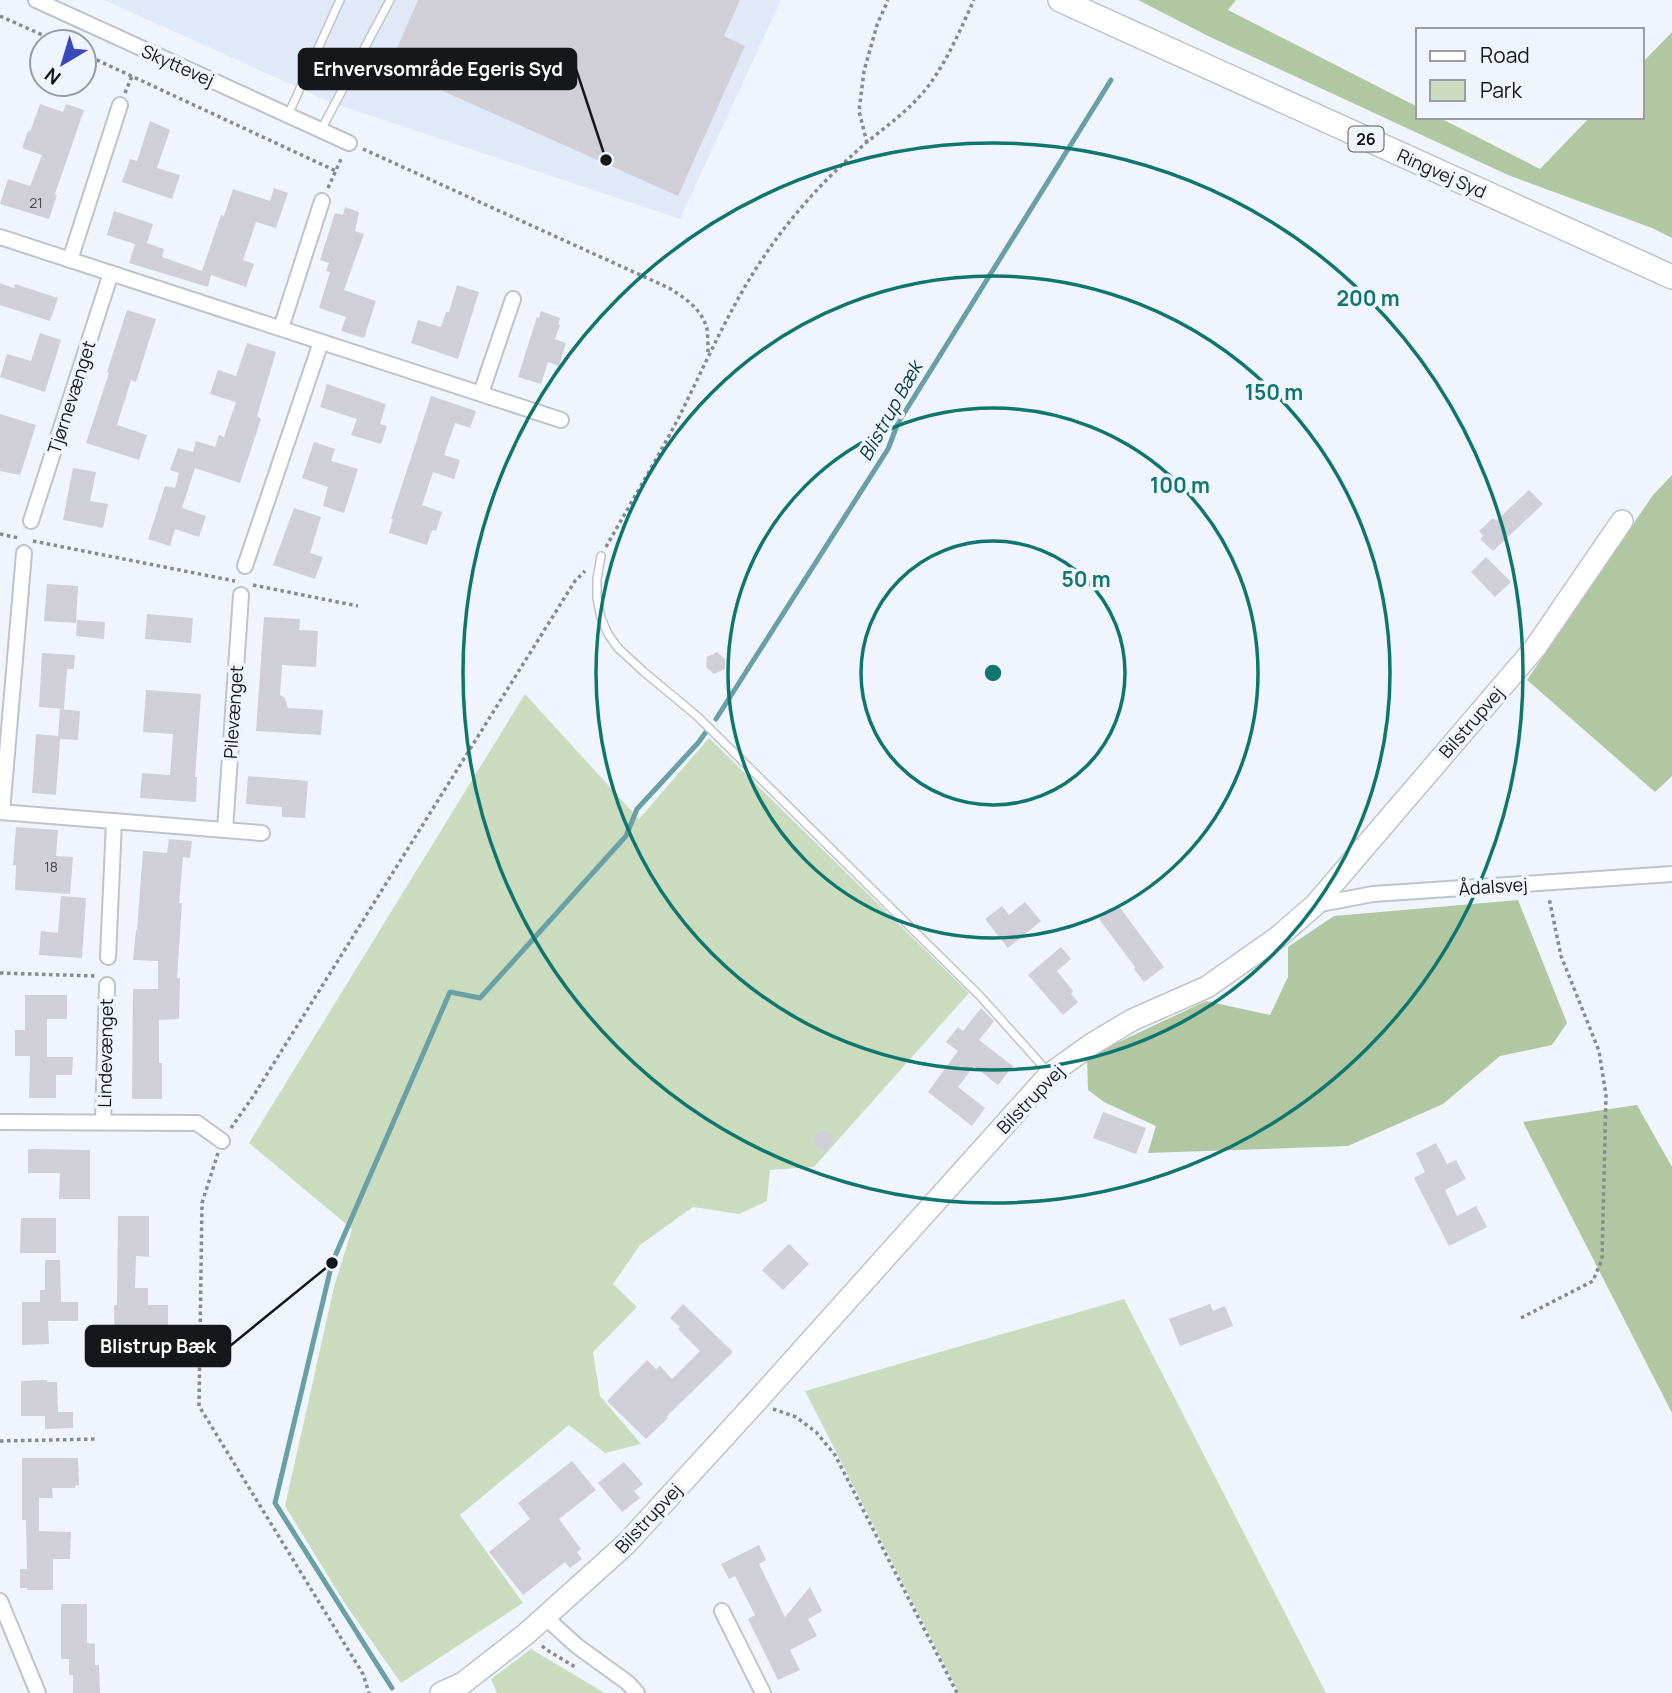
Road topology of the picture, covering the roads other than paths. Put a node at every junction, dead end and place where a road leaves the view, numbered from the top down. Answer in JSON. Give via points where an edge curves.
{"nodes":[{"id":1,"x":36,"y":0,"type":"edge"},
{"id":2,"x":340,"y":0,"type":"edge"},
{"id":3,"x":390,"y":0,"type":"edge"},
{"id":4,"x":1060,"y":0,"type":"edge"},
{"id":5,"x":120,"y":104,"type":"dead end"},
{"id":6,"x":288,"y":115,"type":"junction"},
{"id":7,"x":321,"y":130,"type":"junction"},
{"id":8,"x":349,"y":143,"type":"road end"},
{"id":9,"x":322,"y":201,"type":"road end"},
{"id":10,"x":0,"y":237,"type":"edge"},
{"id":11,"x":70,"y":260,"type":"junction"},
{"id":12,"x":111,"y":273,"type":"junction"},
{"id":13,"x":1672,"y":278,"type":"edge"},
{"id":14,"x":513,"y":299,"type":"dead end"},
{"id":15,"x":281,"y":328,"type":"junction"},
{"id":16,"x":321,"y":342,"type":"junction"},
{"id":17,"x":481,"y":393,"type":"junction"},
{"id":18,"x":561,"y":420,"type":"dead end"},
{"id":19,"x":31,"y":521,"type":"dead end"},
{"id":20,"x":1622,"y":521,"type":"dead end"},
{"id":21,"x":24,"y":553,"type":"dead end"},
{"id":22,"x":601,"y":556,"type":"road end"},
{"id":23,"x":245,"y":566,"type":"dead end"},
{"id":24,"x":240,"y":589,"type":"road end"},
{"id":25,"x":1,"y":812,"type":"edge"},
{"id":26,"x":114,"y":821,"type":"junction"},
{"id":27,"x":225,"y":830,"type":"junction"},
{"id":28,"x":262,"y":832,"type":"dead end"},
{"id":29,"x":1672,"y":874,"type":"edge"},
{"id":30,"x":1315,"y":905,"type":"junction"},
{"id":31,"x":108,"y":957,"type":"dead end"},
{"id":32,"x":100,"y":980,"type":"road end"},
{"id":33,"x":1050,"y":1074,"type":"junction"},
{"id":34,"x":0,"y":1122,"type":"edge"},
{"id":35,"x":103,"y":1122,"type":"junction"},
{"id":36,"x":222,"y":1141,"type":"road end"},
{"id":37,"x":0,"y":1601,"type":"edge"},
{"id":38,"x":722,"y":1611,"type":"dead end"},
{"id":39,"x":545,"y":1617,"type":"junction"},
{"id":40,"x":38,"y":1693,"type":"edge"},
{"id":41,"x":441,"y":1693,"type":"edge"},
{"id":42,"x":637,"y":1693,"type":"edge"},
{"id":43,"x":763,"y":1693,"type":"edge"}],
"edges":[{"from":1,"to":6,"type":"street","name":"Skyttevej"},
{"from":2,"to":6,"type":"lane"},
{"from":3,"to":7,"type":"lane"},
{"from":4,"to":13,"type":"main road","name":"Ringvej Syd","number":"26"},
{"from":5,"to":11,"type":"street"},
{"from":6,"to":7,"type":"street","name":"Skyttevej"},
{"from":7,"to":8,"type":"street","name":"Skyttevej"},
{"from":9,"to":15,"type":"street"},
{"from":10,"to":11,"type":"street"},
{"from":11,"to":12,"type":"street"},
{"from":12,"to":15,"type":"street"},
{"from":12,"to":19,"type":"street","name":"Tjørnevænget"},
{"from":14,"to":17,"type":"street"},
{"from":15,"to":16,"type":"street"},
{"from":16,"to":17,"type":"street"},
{"from":16,"to":23,"type":"street"},
{"from":17,"to":18,"type":"street"},
{"from":20,"to":30,"type":"street","name":"Bilstrupvej","via":[[1535,648]]},
{"from":21,"to":25,"type":"street"},
{"from":22,"to":33,"type":"lane","via":[[597,598],[601,618],[618,648],[697,716],[980,996]]},
{"from":24,"to":27,"type":"street","name":"Pilevænget"},
{"from":25,"to":26,"type":"street"},
{"from":26,"to":27,"type":"street"},
{"from":26,"to":31,"type":"street"},
{"from":27,"to":28,"type":"street"},
{"from":29,"to":30,"type":"street","name":"Ådalsvej","via":[[1373,894]]},
{"from":30,"to":33,"type":"street","name":"Bilstrupvej","via":[[1207,987],[1132,1020]]},
{"from":32,"to":35,"type":"street","name":"Lindevænget"},
{"from":33,"to":39,"type":"street","name":"Bilstrupvej","via":[[625,1544]]},
{"from":34,"to":35,"type":"street","name":"Lindevænget"},
{"from":35,"to":36,"type":"street","name":"Lindevænget","via":[[197,1123]]},
{"from":37,"to":40,"type":"street"},
{"from":38,"to":43,"type":"street"},
{"from":39,"to":41,"type":"street","name":"Bilstrupvej","via":[[463,1683]]},
{"from":39,"to":42,"type":"street"}]}
